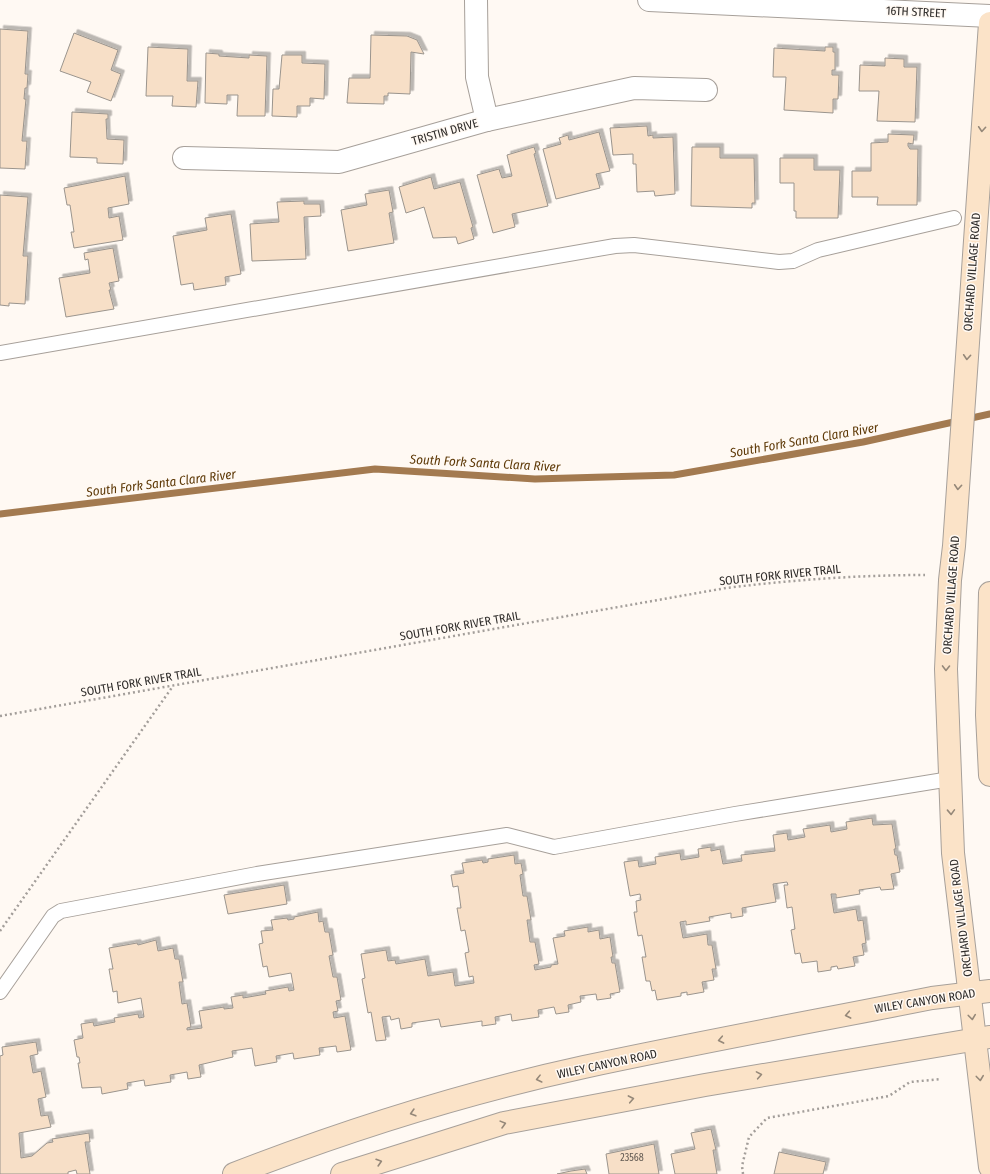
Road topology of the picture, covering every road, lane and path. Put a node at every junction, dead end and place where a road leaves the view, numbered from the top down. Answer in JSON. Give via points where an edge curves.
{"nodes":[{"id":1,"x":476,"y":0,"type":"edge"},
{"id":2,"x":650,"y":0,"type":"edge"},
{"id":3,"x":990,"y":16,"type":"edge"},
{"id":4,"x":990,"y":23,"type":"edge"},
{"id":5,"x":706,"y":90,"type":"dead end"},
{"id":6,"x":488,"y":120,"type":"junction"},
{"id":7,"x":184,"y":158,"type":"dead end"},
{"id":8,"x":954,"y":218,"type":"dead end"},
{"id":9,"x":0,"y":352,"type":"edge"},
{"id":10,"x":925,"y":576,"type":"dead end"},
{"id":11,"x":990,"y":594,"type":"edge"},
{"id":12,"x":174,"y":686,"type":"junction"},
{"id":13,"x":0,"y":716,"type":"edge"},
{"id":14,"x":990,"y":770,"type":"edge"},
{"id":15,"x":990,"y":775,"type":"edge"},
{"id":16,"x":950,"y":779,"type":"junction"},
{"id":17,"x":0,"y":931,"type":"edge"},
{"id":18,"x":0,"y":992,"type":"edge"},
{"id":19,"x":980,"y":993,"type":"edge"},
{"id":20,"x":983,"y":1038,"type":"edge"},
{"id":21,"x":941,"y":1079,"type":"dead end"},
{"id":22,"x":990,"y":1167,"type":"edge"},
{"id":23,"x":234,"y":1174,"type":"edge"},
{"id":24,"x":342,"y":1174,"type":"edge"},
{"id":25,"x":744,"y":1174,"type":"edge"}],
"edges":[{"from":1,"to":6,"type":"street","via":[[476,77]]},
{"from":2,"to":3,"type":"street","name":"16TH STREET"},
{"from":4,"to":16,"type":"main road","name":"ORCHARD VILLAGE ROAD","one_way":true,"via":[[950,580],[946,669]]},
{"from":5,"to":6,"type":"street","name":"TRISTIN DRIVE","via":[[634,88]]},
{"from":6,"to":7,"type":"street","name":"TRISTIN DRIVE","via":[[339,162]]},
{"from":8,"to":9,"type":"lane","via":[[818,250],[793,261],[779,262],[634,245],[616,246]]},
{"from":10,"to":12,"type":"path","name":"SOUTH FORK RIVER TRAIL","via":[[791,580],[726,588]]},
{"from":11,"to":14,"type":"main road","via":[[987,715]]},
{"from":12,"to":13,"type":"path","name":"SOUTH FORK RIVER TRAIL"},
{"from":12,"to":17,"type":"path"},
{"from":14,"to":15,"type":"main road"},
{"from":16,"to":18,"type":"lane","via":[[554,847],[507,835],[264,873],[61,911],[53,916]]},
{"from":16,"to":19,"type":"main road","name":"ORCHARD VILLAGE ROAD","one_way":true,"via":[[953,853]]},
{"from":19,"to":20,"type":"main road","name":"ORCHARD VILLAGE ROAD","one_way":true},
{"from":19,"to":23,"type":"main road","name":"WILEY CANYON ROAD","one_way":true,"via":[[932,998],[576,1069],[363,1127]]},
{"from":20,"to":22,"type":"main road","name":"ORCHARD VILLAGE ROAD","one_way":true},
{"from":24,"to":20,"type":"main road","one_way":true,"via":[[504,1123],[705,1084]]},
{"from":21,"to":25,"type":"path","via":[[910,1082],[889,1096],[768,1118],[749,1137],[742,1166]]}]}
